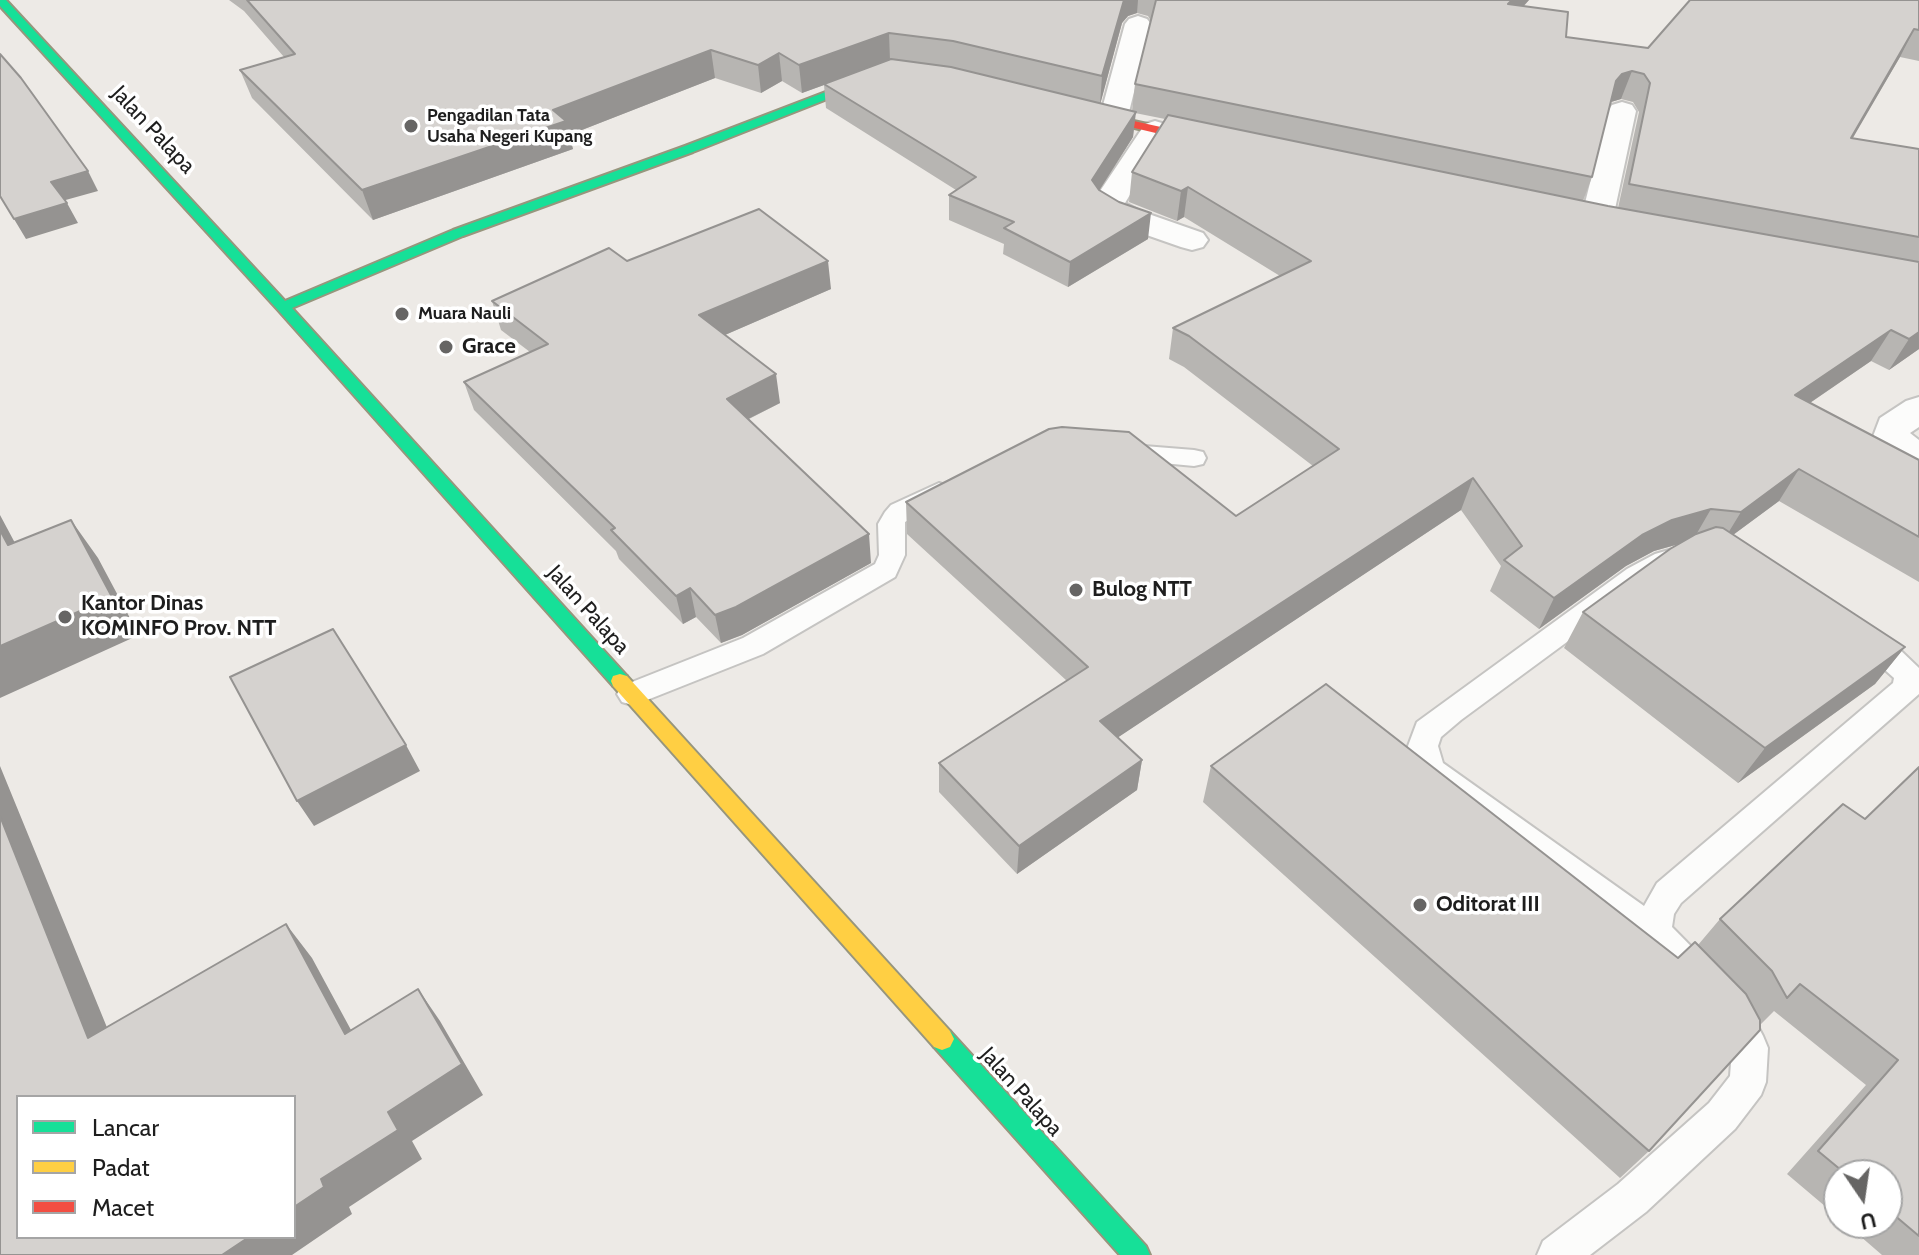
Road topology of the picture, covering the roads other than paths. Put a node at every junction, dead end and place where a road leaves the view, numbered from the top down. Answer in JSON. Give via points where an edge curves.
{"nodes":[{"id":1,"x":0,"y":0,"type":"edge"},
{"id":2,"x":1138,"y":24,"type":"dead end"},
{"id":3,"x":899,"y":72,"type":"edge"},
{"id":4,"x":1055,"y":105,"type":"edge"},
{"id":5,"x":1622,"y":111,"type":"edge"},
{"id":6,"x":1113,"y":120,"type":"junction"},
{"id":7,"x":1155,"y":130,"type":"junction"},
{"id":8,"x":1231,"y":146,"type":"edge"},
{"id":9,"x":1596,"y":222,"type":"edge"},
{"id":10,"x":1192,"y":240,"type":"dead end"},
{"id":11,"x":283,"y":307,"type":"junction"},
{"id":12,"x":1919,"y":409,"type":"edge"},
{"id":13,"x":1100,"y":450,"type":"edge"},
{"id":14,"x":1194,"y":458,"type":"dead end"},
{"id":15,"x":1919,"y":459,"type":"edge"},
{"id":16,"x":966,"y":479,"type":"edge"},
{"id":17,"x":632,"y":694,"type":"junction"},
{"id":18,"x":1654,"y":932,"type":"junction"},
{"id":19,"x":1137,"y":1255,"type":"edge"},
{"id":20,"x":1557,"y":1255,"type":"edge"}],
"edges":[{"from":1,"to":11,"type":"main road","name":"Jalan Palapa"},
{"from":2,"to":6,"type":"street"},
{"from":3,"to":11,"type":"main road","via":[[458,233]]},
{"from":4,"to":6,"type":"main road"},
{"from":5,"to":9,"type":"street"},
{"from":6,"to":7,"type":"main road"},
{"from":7,"to":8,"type":"main road"},
{"from":7,"to":10,"type":"street","via":[[1109,206]]},
{"from":11,"to":17,"type":"main road","name":"Jalan Palapa"},
{"from":12,"to":15,"type":"street","via":[[1893,427],[1891,439]]},
{"from":13,"to":14,"type":"lane"},
{"from":16,"to":17,"type":"lane","via":[[900,511],[891,524],[892,555],[885,570],[753,646]]},
{"from":17,"to":19,"type":"main road","name":"Jalan Palapa"},
{"from":18,"to":18,"type":"lane","via":[[1669,893],[1908,687],[1908,674],[1886,654],[1762,576],[1711,552],[1664,561],[1637,576],[1428,730],[1423,746],[1432,772]]},
{"from":18,"to":20,"type":"lane","via":[[1731,1012],[1750,1048],[1748,1082],[1722,1116],[1632,1198]]}]}
